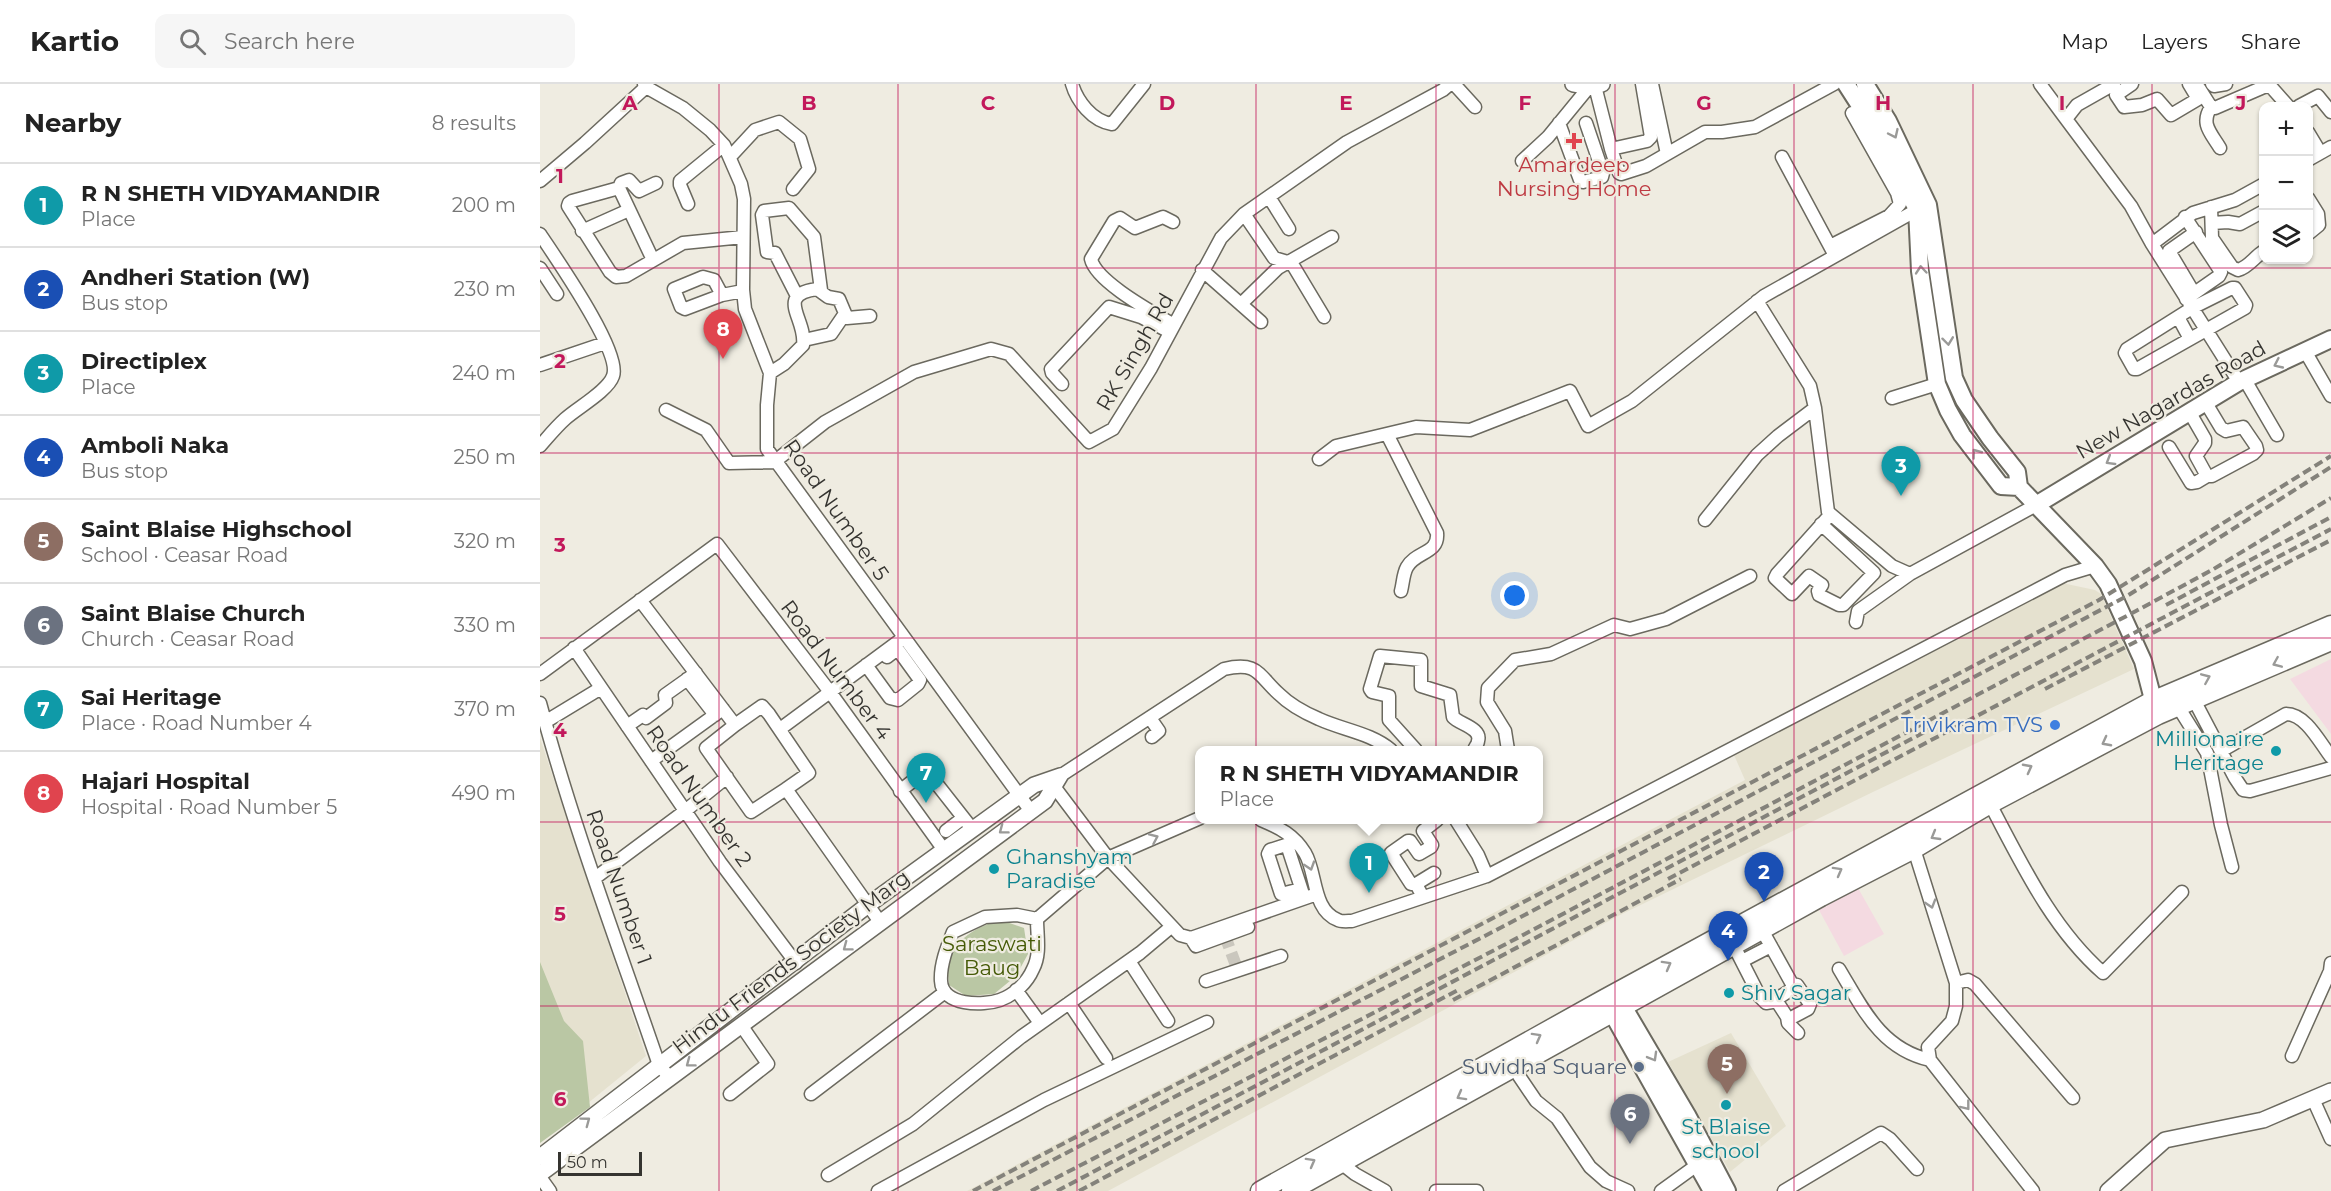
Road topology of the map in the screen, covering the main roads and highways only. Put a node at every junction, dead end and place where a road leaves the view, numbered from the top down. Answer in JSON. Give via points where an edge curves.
{"nodes":[{"id":1,"x":1846,"y":84,"type":"edge"},
{"id":2,"x":1865,"y":84,"type":"edge"},
{"id":3,"x":1923,"y":207,"type":"junction"},
{"id":4,"x":2331,"y":339,"type":"edge"},
{"id":5,"x":2018,"y":479,"type":"junction"},
{"id":6,"x":2036,"y":506,"type":"junction"},
{"id":7,"x":2331,"y":625,"type":"edge"},
{"id":8,"x":2331,"y":640,"type":"edge"},
{"id":9,"x":2155,"y":708,"type":"junction"},
{"id":10,"x":1614,"y":1003,"type":"junction"},
{"id":11,"x":1512,"y":1066,"type":"junction"},
{"id":12,"x":1703,"y":1161,"type":"junction"},
{"id":13,"x":1260,"y":1191,"type":"edge"},
{"id":14,"x":1291,"y":1191,"type":"edge"},
{"id":15,"x":1712,"y":1191,"type":"edge"},
{"id":16,"x":1727,"y":1191,"type":"edge"}],
"edges":[{"from":1,"to":3,"type":"main road","via":[[1889,168]]},
{"from":2,"to":3,"type":"main road","one_way":true,"via":[[1888,121]]},
{"from":3,"to":5,"type":"main road","one_way":true,"via":[[1954,378],[1964,400]]},
{"from":5,"to":3,"type":"main road","one_way":true,"via":[[2001,486],[1962,435],[1936,384],[1920,271]]},
{"from":4,"to":6,"type":"main road","name":"New Nagardas Road","one_way":true,"via":[[2242,381]]},
{"from":5,"to":6,"type":"main road"},
{"from":6,"to":9,"type":"main road","via":[[2108,584],[2143,661]]},
{"from":9,"to":7,"type":"main road","one_way":true},
{"from":8,"to":9,"type":"main road","one_way":true,"via":[[2185,702]]},
{"from":10,"to":9,"type":"main road","one_way":true},
{"from":9,"to":10,"type":"main road","one_way":true,"via":[[1738,954]]},
{"from":10,"to":11,"type":"main road"},
{"from":10,"to":12,"type":"main road"},
{"from":13,"to":11,"type":"main road","one_way":true},
{"from":11,"to":14,"type":"main road","one_way":true},
{"from":12,"to":15,"type":"main road"},
{"from":12,"to":16,"type":"main road"}]}
